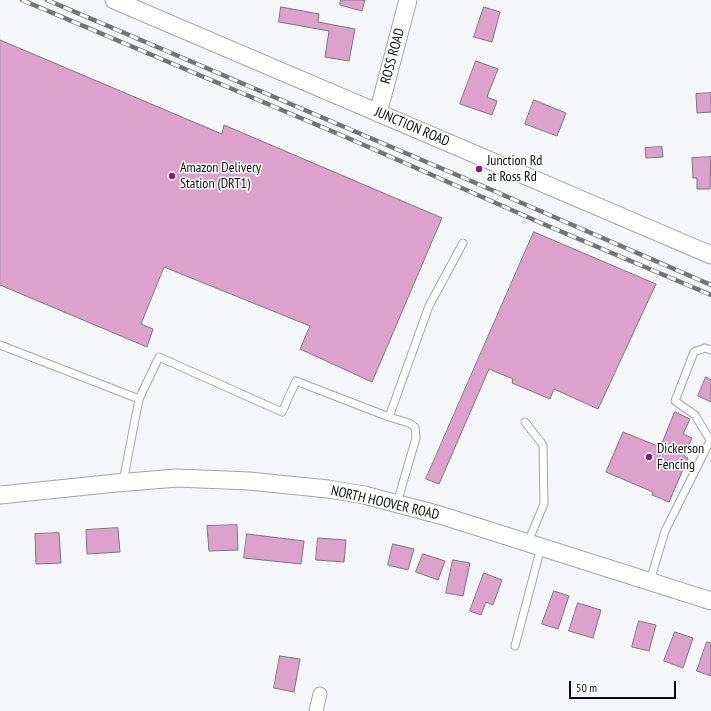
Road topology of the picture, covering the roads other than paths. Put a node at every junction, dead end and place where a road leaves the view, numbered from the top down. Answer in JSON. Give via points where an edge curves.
{"nodes":[{"id":1,"x":114,"y":0,"type":"edge"},
{"id":2,"x":408,"y":0,"type":"edge"},
{"id":3,"x":378,"y":113,"type":"junction"},
{"id":4,"x":463,"y":243,"type":"dead end"},
{"id":5,"x":711,"y":255,"type":"edge"},
{"id":6,"x":0,"y":345,"type":"edge"},
{"id":7,"x":711,"y":350,"type":"edge"},
{"id":8,"x":140,"y":399,"type":"junction"},
{"id":9,"x":389,"y":417,"type":"junction"},
{"id":10,"x":525,"y":422,"type":"dead end"},
{"id":11,"x":711,"y":439,"type":"edge"},
{"id":12,"x":123,"y":482,"type":"junction"},
{"id":13,"x":0,"y":495,"type":"edge"},
{"id":14,"x":397,"y":503,"type":"junction"},
{"id":15,"x":534,"y":544,"type":"junction"},
{"id":16,"x":650,"y":581,"type":"junction"},
{"id":17,"x":711,"y":601,"type":"edge"},
{"id":18,"x":515,"y":646,"type":"dead end"},
{"id":19,"x":320,"y":694,"type":"dead end"},
{"id":20,"x":316,"y":711,"type":"edge"}],
"edges":[{"from":1,"to":3,"type":"street","name":"JUNCTION ROAD"},
{"from":2,"to":3,"type":"street","name":"ROSS ROAD"},
{"from":3,"to":5,"type":"street","name":"JUNCTION ROAD"},
{"from":4,"to":9,"type":"lane","via":[[429,306]]},
{"from":6,"to":8,"type":"lane"},
{"from":7,"to":11,"type":"lane","via":[[705,348],[694,352],[675,400],[695,415]]},
{"from":8,"to":9,"type":"lane","via":[[159,357],[282,412],[296,381]]},
{"from":8,"to":12,"type":"lane"},
{"from":9,"to":14,"type":"lane","via":[[416,427],[416,438]]},
{"from":10,"to":15,"type":"lane","via":[[543,445],[544,504]]},
{"from":11,"to":16,"type":"lane","via":[[665,531]]},
{"from":12,"to":13,"type":"street","name":"NORTH HOOVER ROAD"},
{"from":12,"to":14,"type":"street","name":"NORTH HOOVER ROAD","via":[[177,478],[249,481],[364,494]]},
{"from":14,"to":15,"type":"street","name":"NORTH HOOVER ROAD"},
{"from":15,"to":16,"type":"street","name":"NORTH HOOVER ROAD"},
{"from":15,"to":18,"type":"lane"},
{"from":16,"to":17,"type":"street","name":"NORTH HOOVER ROAD"},
{"from":19,"to":20,"type":"street"}]}
